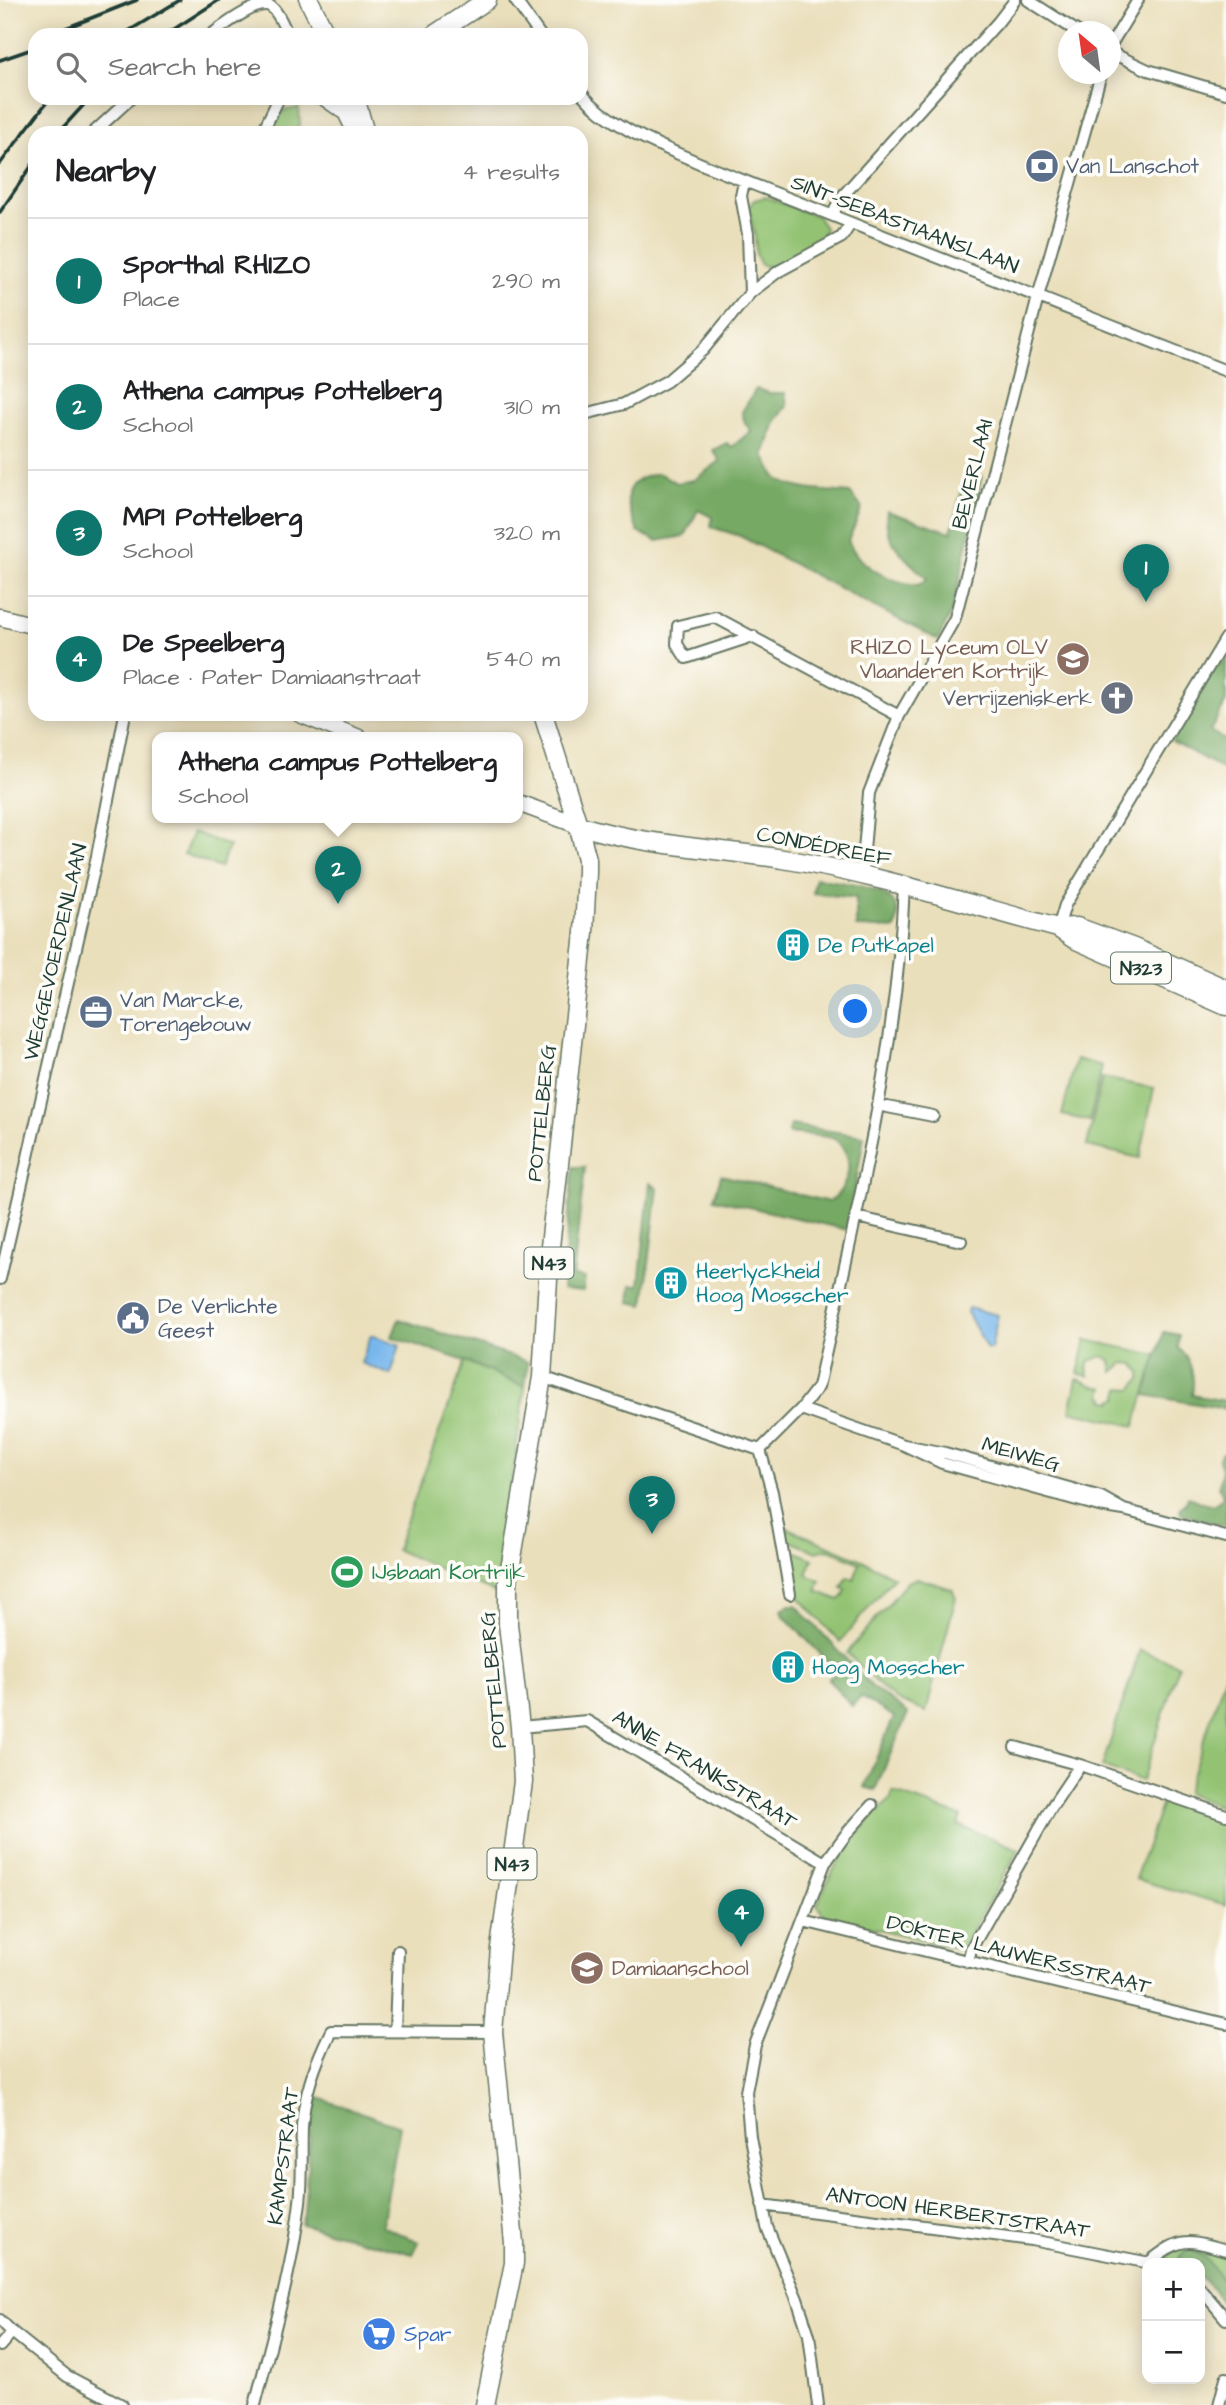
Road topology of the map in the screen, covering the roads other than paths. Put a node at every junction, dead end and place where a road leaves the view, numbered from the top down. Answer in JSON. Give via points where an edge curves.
{"nodes":[{"id":1,"x":301,"y":0,"type":"edge"},
{"id":2,"x":309,"y":0,"type":"edge"},
{"id":3,"x":487,"y":0,"type":"edge"},
{"id":4,"x":515,"y":0,"type":"edge"},
{"id":5,"x":1014,"y":0,"type":"edge"},
{"id":6,"x":1028,"y":0,"type":"edge"},
{"id":7,"x":1138,"y":0,"type":"edge"},
{"id":8,"x":1061,"y":21,"type":"edge"},
{"id":9,"x":221,"y":28,"type":"edge"},
{"id":10,"x":284,"y":28,"type":"edge"},
{"id":11,"x":315,"y":28,"type":"edge"},
{"id":12,"x":323,"y":28,"type":"edge"},
{"id":13,"x":445,"y":28,"type":"edge"},
{"id":14,"x":535,"y":28,"type":"edge"},
{"id":15,"x":1121,"y":29,"type":"edge"},
{"id":16,"x":1121,"y":57,"type":"edge"},
{"id":17,"x":1098,"y":84,"type":"edge"},
{"id":18,"x":1226,"y":93,"type":"edge"},
{"id":19,"x":588,"y":100,"type":"edge"},
{"id":20,"x":123,"y":105,"type":"edge"},
{"id":21,"x":276,"y":105,"type":"edge"},
{"id":22,"x":336,"y":105,"type":"edge"},
{"id":23,"x":359,"y":105,"type":"edge"},
{"id":24,"x":101,"y":126,"type":"edge"},
{"id":25,"x":265,"y":126,"type":"edge"},
{"id":26,"x":354,"y":126,"type":"edge"},
{"id":27,"x":364,"y":126,"type":"edge"},
{"id":28,"x":744,"y":182,"type":"junction"},
{"id":29,"x":833,"y":215,"type":"junction"},
{"id":30,"x":851,"y":223,"type":"junction"},
{"id":31,"x":750,"y":293,"type":"junction"},
{"id":32,"x":1038,"y":297,"type":"junction"},
{"id":33,"x":1226,"y":371,"type":"edge"},
{"id":34,"x":588,"y":413,"type":"edge"},
{"id":35,"x":0,"y":617,"type":"edge"},
{"id":36,"x":28,"y":624,"type":"edge"},
{"id":37,"x":752,"y":636,"type":"junction"},
{"id":38,"x":1226,"y":638,"type":"edge"},
{"id":39,"x":899,"y":716,"type":"junction"},
{"id":40,"x":124,"y":721,"type":"edge"},
{"id":41,"x":317,"y":721,"type":"edge"},
{"id":42,"x":545,"y":721,"type":"edge"},
{"id":43,"x":344,"y":732,"type":"edge"},
{"id":44,"x":523,"y":805,"type":"edge"},
{"id":45,"x":578,"y":825,"type":"junction"},
{"id":46,"x":862,"y":873,"type":"junction"},
{"id":47,"x":904,"y":886,"type":"junction"},
{"id":48,"x":1058,"y":928,"type":"junction"},
{"id":49,"x":1226,"y":989,"type":"edge"},
{"id":50,"x":1226,"y":1006,"type":"edge"},
{"id":51,"x":877,"y":1105,"type":"junction"},
{"id":52,"x":933,"y":1116,"type":"dead end"},
{"id":53,"x":856,"y":1217,"type":"junction"},
{"id":54,"x":961,"y":1241,"type":"dead end"},
{"id":55,"x":0,"y":1279,"type":"edge"},
{"id":56,"x":542,"y":1377,"type":"junction"},
{"id":57,"x":801,"y":1409,"type":"junction"},
{"id":58,"x":760,"y":1450,"type":"junction"},
{"id":59,"x":1226,"y":1537,"type":"edge"},
{"id":60,"x":790,"y":1594,"type":"dead end"},
{"id":61,"x":520,"y":1727,"type":"junction"},
{"id":62,"x":1016,"y":1747,"type":"dead end"},
{"id":63,"x":1080,"y":1765,"type":"junction"},
{"id":64,"x":872,"y":1805,"type":"dead end"},
{"id":65,"x":1226,"y":1815,"type":"edge"},
{"id":66,"x":825,"y":1863,"type":"junction"},
{"id":67,"x":803,"y":1921,"type":"junction"},
{"id":68,"x":398,"y":1951,"type":"dead end"},
{"id":69,"x":968,"y":1962,"type":"junction"},
{"id":70,"x":1226,"y":2024,"type":"edge"},
{"id":71,"x":395,"y":2031,"type":"junction"},
{"id":72,"x":493,"y":2032,"type":"junction"},
{"id":73,"x":762,"y":2205,"type":"junction"},
{"id":74,"x":1226,"y":2250,"type":"edge"},
{"id":75,"x":1156,"y":2258,"type":"edge"},
{"id":76,"x":1142,"y":2262,"type":"edge"},
{"id":77,"x":1205,"y":2294,"type":"edge"},
{"id":78,"x":1226,"y":2319,"type":"edge"},
{"id":79,"x":0,"y":2320,"type":"edge"},
{"id":80,"x":12,"y":2332,"type":"junction"},
{"id":81,"x":0,"y":2346,"type":"edge"},
{"id":82,"x":1226,"y":2378,"type":"edge"},
{"id":83,"x":122,"y":2405,"type":"edge"},
{"id":84,"x":255,"y":2405,"type":"edge"},
{"id":85,"x":485,"y":2405,"type":"edge"},
{"id":86,"x":818,"y":2405,"type":"edge"},
{"id":87,"x":1219,"y":2405,"type":"edge"}],
"edges":[{"from":1,"to":11,"type":"main road"},
{"from":2,"to":12,"type":"main road"},
{"from":3,"to":13,"type":"main road"},
{"from":4,"to":14,"type":"street"},
{"from":5,"to":29,"type":"street","via":[[839,200]]},
{"from":6,"to":8,"type":"street"},
{"from":7,"to":15,"type":"street"},
{"from":9,"to":10,"type":"street","via":[[262,3],[275,11]]},
{"from":16,"to":18,"type":"street","via":[[1148,70]]},
{"from":17,"to":32,"type":"street","name":"BEVERLAAI"},
{"from":19,"to":28,"type":"street","name":"SINT-SEBASTIAANSLAAN","via":[[609,118],[658,144]]},
{"from":20,"to":24,"type":"street"},
{"from":21,"to":25,"type":"street"},
{"from":22,"to":26,"type":"main road","via":[[347,112]]},
{"from":23,"to":27,"type":"main road"},
{"from":28,"to":29,"type":"street","name":"SINT-SEBASTIAANSLAAN"},
{"from":28,"to":31,"type":"street","via":[[741,196]]},
{"from":29,"to":30,"type":"street","name":"SINT-SEBASTIAANSLAAN"},
{"from":30,"to":31,"type":"street","via":[[842,237],[789,265]]},
{"from":30,"to":32,"type":"street","name":"SINT-SEBASTIAANSLAAN"},
{"from":31,"to":34,"type":"street","via":[[703,350],[667,381],[624,404]]},
{"from":32,"to":33,"type":"street","name":"SINT-SEBASTIAANSLAAN"},
{"from":32,"to":39,"type":"street","name":"BEVERLAAI","via":[[955,618]]},
{"from":35,"to":36,"type":"street"},
{"from":37,"to":37,"type":"street","via":[[715,617],[678,625],[677,644],[686,658]]},
{"from":37,"to":39,"type":"street"},
{"from":38,"to":48,"type":"street","via":[[1065,905]]},
{"from":39,"to":46,"type":"street","name":"BEVERLAAI","via":[[869,793]]},
{"from":40,"to":55,"type":"street","name":"WEGGEVOERDENLAAN"},
{"from":41,"to":43,"type":"street"},
{"from":42,"to":45,"type":"main road","number":"N43"},
{"from":44,"to":45,"type":"street"},
{"from":45,"to":46,"type":"main road","name":"CONDÉDREEF","number":"N323","via":[[609,835]]},
{"from":45,"to":56,"type":"main road","name":"POTTELBERG","number":"N43","via":[[587,859],[584,932],[552,1233]]},
{"from":46,"to":47,"type":"main road","name":"CONDÉDREEF","number":"N323"},
{"from":47,"to":48,"type":"main road","name":"CONDÉDREEF","number":"N323"},
{"from":47,"to":51,"type":"street","via":[[887,1053]]},
{"from":48,"to":49,"type":"main road","name":"CONDÉDREEF","number":"N323","via":[[1077,927]]},
{"from":48,"to":50,"type":"main road","name":"CONDÉDREEF","number":"N323"},
{"from":51,"to":52,"type":"street"},
{"from":51,"to":53,"type":"street"},
{"from":53,"to":54,"type":"street"},
{"from":53,"to":57,"type":"street","via":[[818,1387]]},
{"from":56,"to":58,"type":"street"},
{"from":56,"to":61,"type":"main road","name":"POTTELBERG","number":"N43","via":[[508,1582]]},
{"from":57,"to":58,"type":"street"},
{"from":57,"to":59,"type":"street","name":"MEIWEG","via":[[904,1446],[1101,1497],[1124,1510]]},
{"from":58,"to":60,"type":"street"},
{"from":61,"to":66,"type":"street","name":"ANNE FRANKSTRAAT","via":[[587,1721]]},
{"from":61,"to":72,"type":"main road","name":"POTTELBERG","number":"N43","via":[[523,1782]]},
{"from":62,"to":63,"type":"street"},
{"from":63,"to":65,"type":"street"},
{"from":63,"to":69,"type":"street","via":[[984,1925]]},
{"from":64,"to":66,"type":"street"},
{"from":66,"to":67,"type":"street"},
{"from":67,"to":69,"type":"street","name":"DOKTER LAUWERSSTRAAT"},
{"from":67,"to":73,"type":"street","via":[[748,2072],[747,2115]]},
{"from":68,"to":71,"type":"street"},
{"from":69,"to":70,"type":"street","name":"DOKTER LAUWERSSTRAAT"},
{"from":71,"to":72,"type":"street","name":"KAMPSTRAAT"},
{"from":71,"to":84,"type":"street","name":"KAMPSTRAAT","via":[[331,2031],[317,2058],[302,2125],[298,2213],[274,2337]]},
{"from":72,"to":85,"type":"main road","name":"POTTELBERG","number":"N43","via":[[514,2263]]},
{"from":73,"to":76,"type":"street","name":"ANTOON HERBERTSTRAAT","via":[[1032,2240]]},
{"from":73,"to":86,"type":"street","via":[[809,2335]]},
{"from":74,"to":75,"type":"street","name":"ANTOON HERBERTSTRAAT","via":[[1179,2242]]},
{"from":77,"to":78,"type":"street"},
{"from":79,"to":80,"type":"street"},
{"from":80,"to":81,"type":"street"},
{"from":80,"to":83,"type":"street","via":[[67,2376]]},
{"from":82,"to":87,"type":"street"}]}
